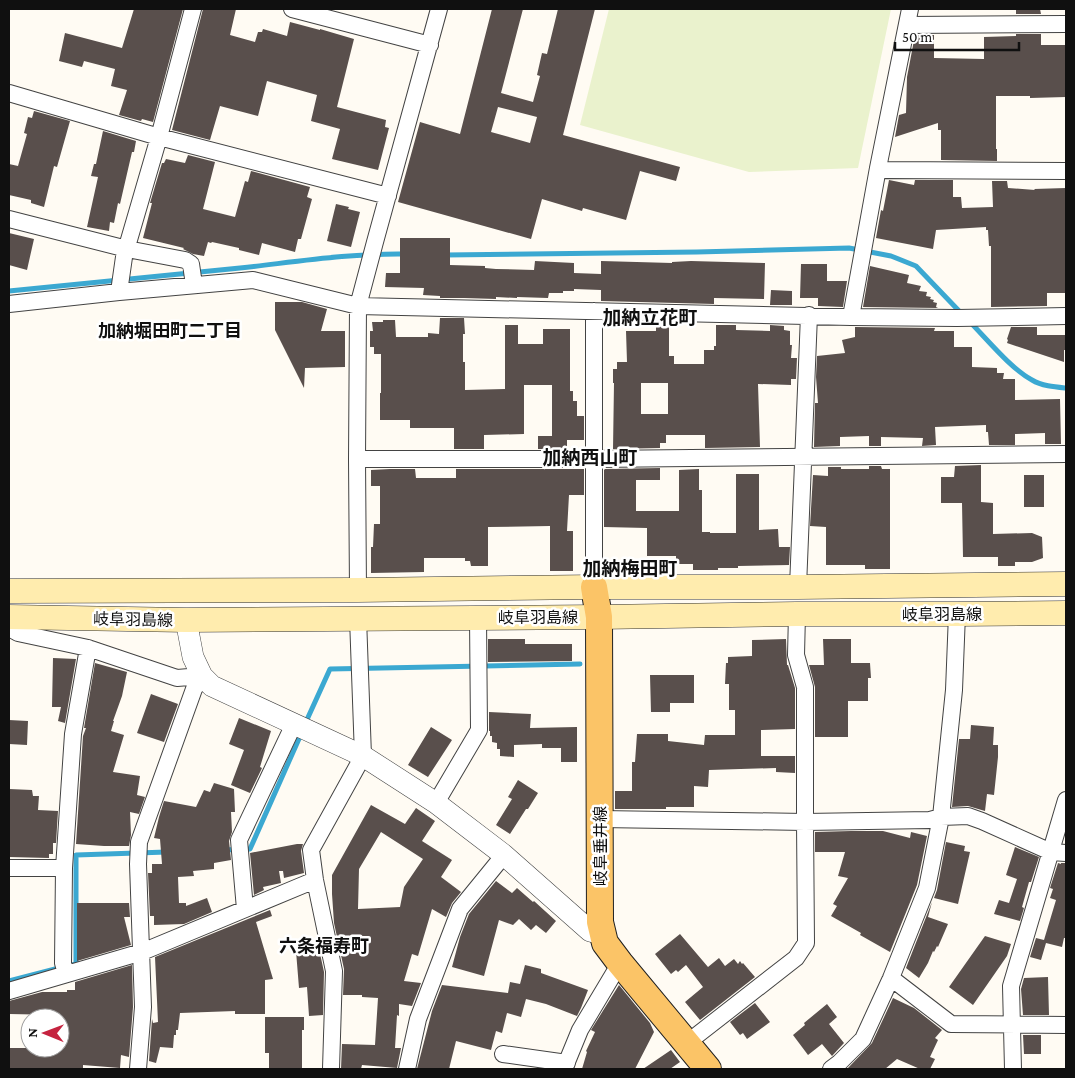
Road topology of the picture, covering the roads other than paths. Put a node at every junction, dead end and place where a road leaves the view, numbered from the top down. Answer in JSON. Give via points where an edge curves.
{"nodes":[{"id":1,"x":193,"y":9,"type":"edge"},
{"id":2,"x":292,"y":9,"type":"edge"},
{"id":3,"x":440,"y":9,"type":"edge"},
{"id":4,"x":909,"y":17,"type":"edge"},
{"id":5,"x":1066,"y":24,"type":"edge"},
{"id":6,"x":430,"y":45,"type":"junction"},
{"id":7,"x":9,"y":93,"type":"edge"},
{"id":8,"x":159,"y":136,"type":"junction"},
{"id":9,"x":878,"y":168,"type":"junction"},
{"id":10,"x":1066,"y":171,"type":"edge"},
{"id":11,"x":388,"y":196,"type":"junction"},
{"id":12,"x":9,"y":219,"type":"edge"},
{"id":13,"x":127,"y":249,"type":"junction"},
{"id":14,"x":193,"y":275,"type":"junction"},
{"id":15,"x":120,"y":283,"type":"junction"},
{"id":16,"x":9,"y":304,"type":"edge"},
{"id":17,"x":358,"y":306,"type":"junction"},
{"id":18,"x":594,"y":311,"type":"junction"},
{"id":19,"x":809,"y":315,"type":"junction"},
{"id":20,"x":1066,"y":316,"type":"edge"},
{"id":21,"x":851,"y":317,"type":"junction"},
{"id":22,"x":1066,"y":454,"type":"edge"},
{"id":23,"x":803,"y":457,"type":"junction"},
{"id":24,"x":357,"y":459,"type":"junction"},
{"id":25,"x":594,"y":459,"type":"junction"},
{"id":26,"x":1066,"y":584,"type":"edge"},
{"id":27,"x":594,"y":587,"type":"junction"},
{"id":28,"x":798,"y":587,"type":"junction"},
{"id":29,"x":358,"y":590,"type":"junction"},
{"id":30,"x":9,"y":591,"type":"edge"},
{"id":31,"x":1066,"y":613,"type":"edge"},
{"id":32,"x":797,"y":614,"type":"junction"},
{"id":33,"x":957,"y":614,"type":"junction"},
{"id":34,"x":9,"y":617,"type":"edge"},
{"id":35,"x":599,"y":617,"type":"junction"},
{"id":36,"x":358,"y":618,"type":"junction"},
{"id":37,"x":478,"y":618,"type":"junction"},
{"id":38,"x":186,"y":620,"type":"junction"},
{"id":39,"x":9,"y":628,"type":"edge"},
{"id":40,"x":88,"y":648,"type":"junction"},
{"id":41,"x":202,"y":676,"type":"junction"},
{"id":42,"x":294,"y":724,"type":"junction"},
{"id":43,"x":363,"y":756,"type":"junction"},
{"id":44,"x":1066,"y":800,"type":"edge"},
{"id":45,"x":436,"y":802,"type":"junction"},
{"id":46,"x":941,"y":817,"type":"junction"},
{"id":47,"x":600,"y":820,"type":"junction"},
{"id":48,"x":805,"y":822,"type":"junction"},
{"id":49,"x":1059,"y":852,"type":"edge"},
{"id":50,"x":504,"y":855,"type":"junction"},
{"id":51,"x":9,"y":868,"type":"edge"},
{"id":52,"x":64,"y":868,"type":"junction"},
{"id":53,"x":315,"y":880,"type":"junction"},
{"id":54,"x":246,"y":909,"type":"junction"},
{"id":55,"x":603,"y":934,"type":"junction"},
{"id":56,"x":142,"y":952,"type":"junction"},
{"id":57,"x":620,"y":963,"type":"junction"},
{"id":58,"x":66,"y":974,"type":"junction"},
{"id":59,"x":891,"y":978,"type":"junction"},
{"id":60,"x":9,"y":991,"type":"edge"},
{"id":61,"x":1066,"y":1025,"type":"edge"},
{"id":62,"x":1012,"y":1026,"type":"junction"},
{"id":63,"x":687,"y":1043,"type":"junction"},
{"id":64,"x":503,"y":1054,"type":"dead end"},
{"id":65,"x":566,"y":1066,"type":"edge"},
{"id":66,"x":138,"y":1069,"type":"edge"},
{"id":67,"x":332,"y":1069,"type":"edge"},
{"id":68,"x":407,"y":1069,"type":"edge"},
{"id":69,"x":708,"y":1069,"type":"edge"},
{"id":70,"x":831,"y":1069,"type":"edge"},
{"id":71,"x":1013,"y":1069,"type":"edge"}],
"edges":[{"from":1,"to":8,"type":"street"},
{"from":2,"to":6,"type":"street"},
{"from":3,"to":6,"type":"street"},
{"from":4,"to":5,"type":"street"},
{"from":4,"to":9,"type":"street"},
{"from":6,"to":11,"type":"street"},
{"from":7,"to":8,"type":"street"},
{"from":8,"to":11,"type":"street"},
{"from":8,"to":13,"type":"street"},
{"from":9,"to":10,"type":"street"},
{"from":9,"to":21,"type":"street"},
{"from":11,"to":17,"type":"street"},
{"from":12,"to":13,"type":"street"},
{"from":13,"to":14,"type":"street","via":[[186,260]]},
{"from":13,"to":15,"type":"street"},
{"from":14,"to":15,"type":"street"},
{"from":14,"to":17,"type":"street","via":[[253,280]]},
{"from":15,"to":16,"type":"street"},
{"from":17,"to":18,"type":"street"},
{"from":17,"to":24,"type":"street"},
{"from":18,"to":19,"type":"street"},
{"from":18,"to":25,"type":"street"},
{"from":19,"to":21,"type":"street"},
{"from":19,"to":23,"type":"street"},
{"from":20,"to":21,"type":"street"},
{"from":22,"to":23,"type":"street"},
{"from":23,"to":25,"type":"street"},
{"from":23,"to":28,"type":"street"},
{"from":24,"to":25,"type":"street"},
{"from":24,"to":29,"type":"street"},
{"from":25,"to":27,"type":"street"},
{"from":26,"to":28,"type":"main road","name":"岐阜羽島線"},
{"from":27,"to":28,"type":"main road","name":"岐阜羽島線"},
{"from":27,"to":29,"type":"main road","name":"岐阜羽島線"},
{"from":27,"to":35,"type":"main road","name":"岐阜垂井線"},
{"from":29,"to":30,"type":"main road","name":"岐阜羽島線"},
{"from":31,"to":33,"type":"main road","name":"岐阜羽島線"},
{"from":32,"to":33,"type":"main road","name":"岐阜羽島線"},
{"from":32,"to":35,"type":"main road","name":"岐阜羽島線"},
{"from":32,"to":48,"type":"street","via":[[796,655],[805,687]]},
{"from":33,"to":46,"type":"street","via":[[954,690]]},
{"from":34,"to":38,"type":"main road","name":"岐阜羽島線"},
{"from":35,"to":37,"type":"main road","name":"岐阜羽島線"},
{"from":35,"to":47,"type":"main road","name":"岐阜垂井線"},
{"from":36,"to":37,"type":"main road","name":"岐阜羽島線"},
{"from":36,"to":38,"type":"main road","name":"岐阜羽島線"},
{"from":36,"to":43,"type":"street"},
{"from":37,"to":45,"type":"street","via":[[479,730]]},
{"from":38,"to":41,"type":"street","via":[[193,657]]},
{"from":39,"to":40,"type":"street","via":[[18,634]]},
{"from":40,"to":41,"type":"street","via":[[177,678]]},
{"from":40,"to":52,"type":"street","via":[[73,734]]},
{"from":41,"to":42,"type":"street","via":[[212,686]]},
{"from":41,"to":56,"type":"street","via":[[194,689],[139,842]]},
{"from":42,"to":43,"type":"street"},
{"from":42,"to":54,"type":"street","via":[[239,840]]},
{"from":43,"to":45,"type":"street"},
{"from":43,"to":53,"type":"street","via":[[311,850]]},
{"from":44,"to":49,"type":"street"},
{"from":45,"to":50,"type":"street"},
{"from":46,"to":48,"type":"street","via":[[930,820]]},
{"from":46,"to":49,"type":"street","via":[[968,816]]},
{"from":46,"to":59,"type":"street","via":[[926,888]]},
{"from":47,"to":48,"type":"street"},
{"from":47,"to":55,"type":"main road","name":"岐阜垂井線","via":[[600,922]]},
{"from":48,"to":63,"type":"street","via":[[806,943],[796,958]]},
{"from":49,"to":62,"type":"street","via":[[1011,986]]},
{"from":50,"to":55,"type":"street","via":[[590,931]]},
{"from":50,"to":68,"type":"street","via":[[460,908],[418,1019]]},
{"from":51,"to":52,"type":"street"},
{"from":52,"to":58,"type":"street","via":[[63,963]]},
{"from":53,"to":54,"type":"street"},
{"from":53,"to":67,"type":"street","via":[[334,971]]},
{"from":54,"to":56,"type":"street"},
{"from":55,"to":57,"type":"main road","name":"岐阜垂井線","via":[[605,943]]},
{"from":56,"to":58,"type":"street"},
{"from":56,"to":66,"type":"street","via":[[144,1007]]},
{"from":57,"to":63,"type":"main road","name":"岐阜垂井線"},
{"from":57,"to":65,"type":"street","via":[[580,1030]]},
{"from":58,"to":60,"type":"street"},
{"from":59,"to":62,"type":"street","via":[[951,1024]]},
{"from":59,"to":70,"type":"street","via":[[864,1039]]},
{"from":61,"to":62,"type":"street"},
{"from":62,"to":71,"type":"street"},
{"from":63,"to":69,"type":"main road","name":"岐阜垂井線"},
{"from":64,"to":65,"type":"street"}]}
